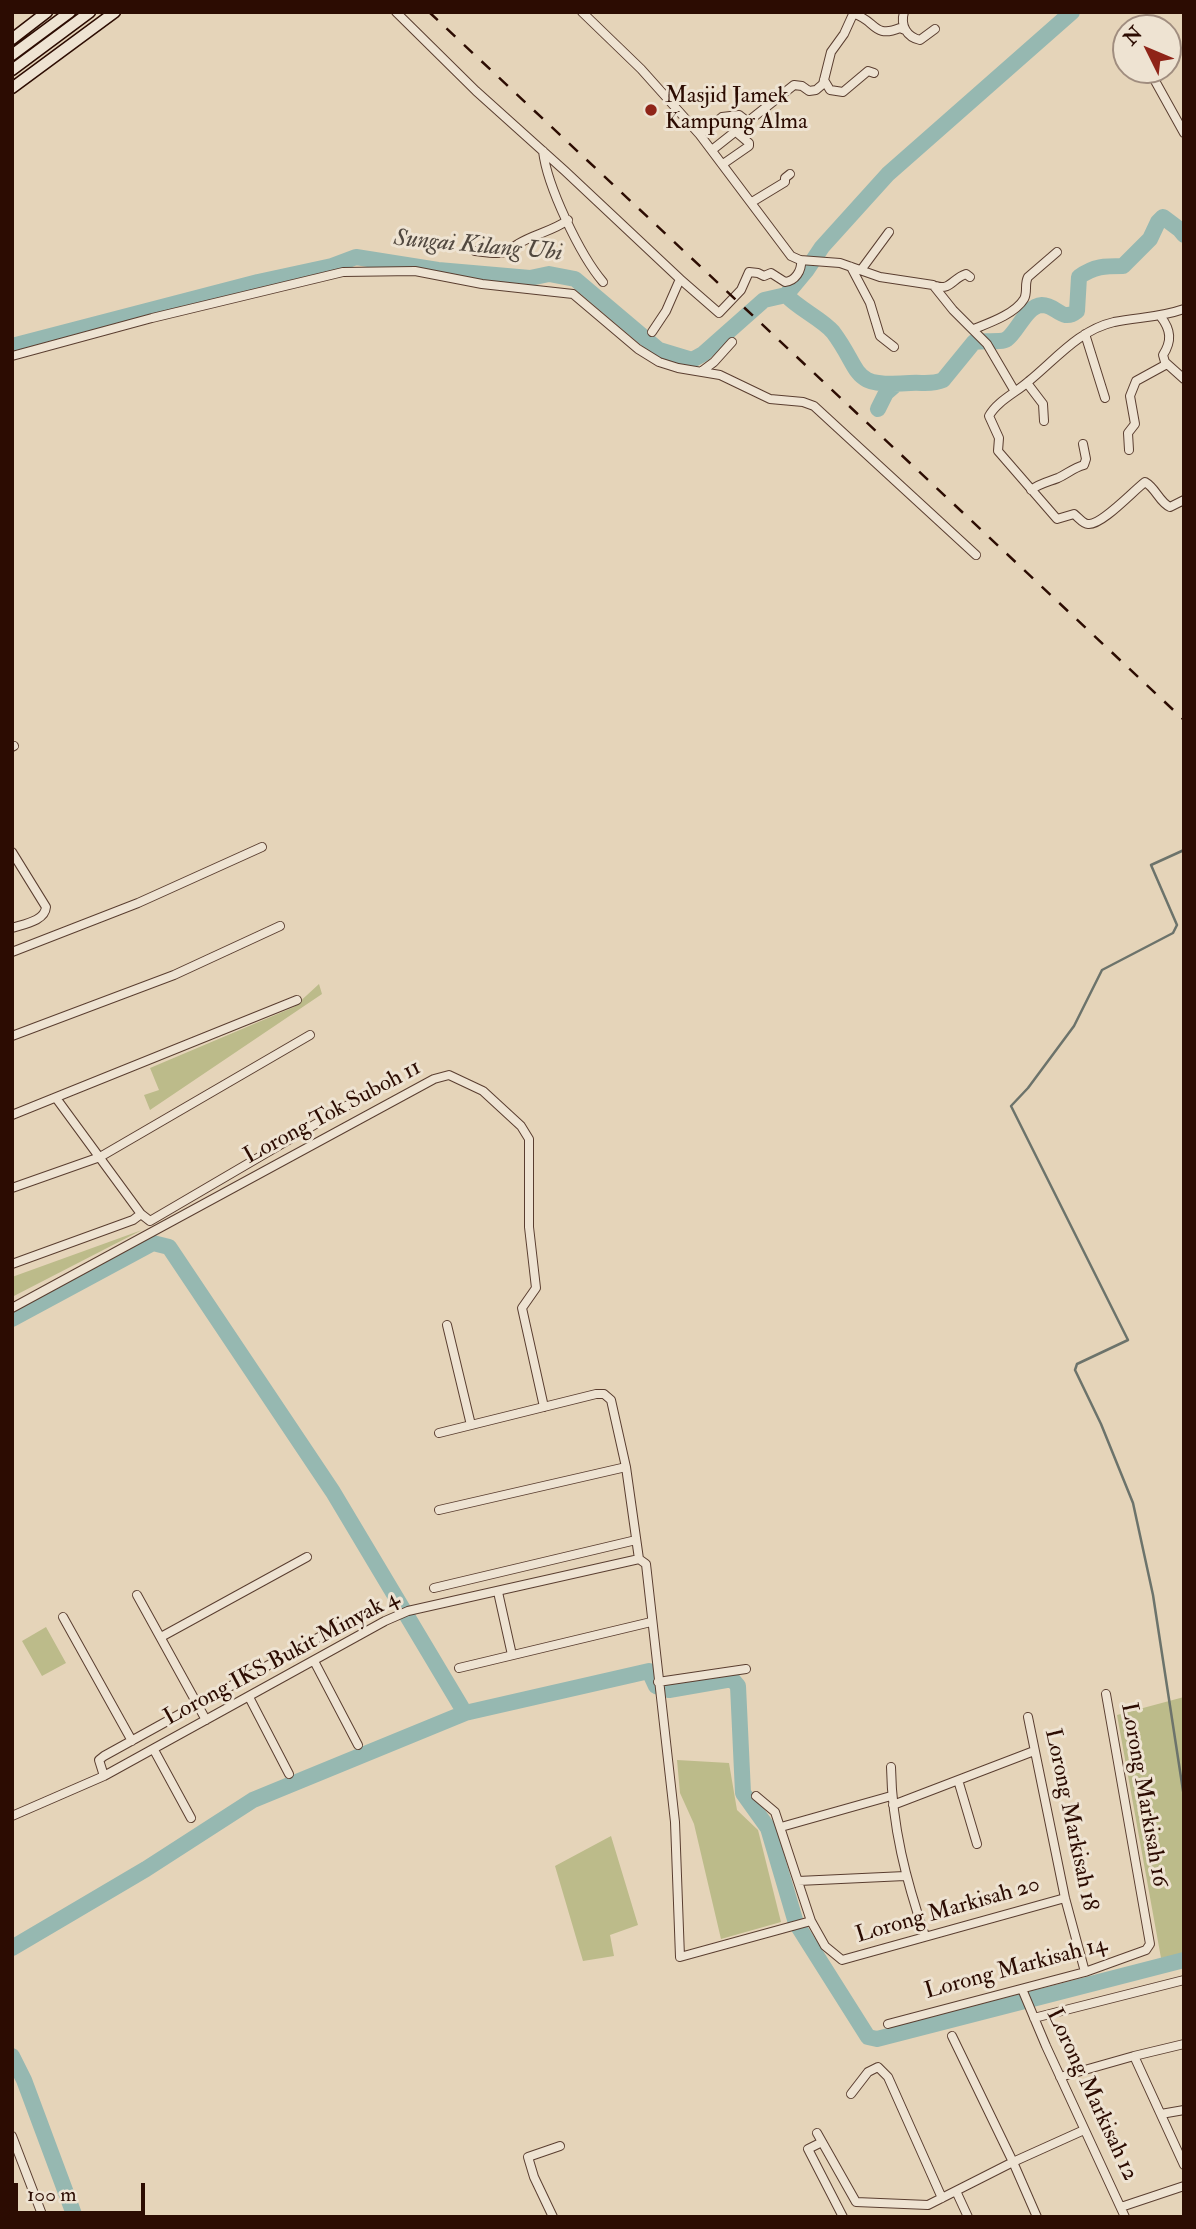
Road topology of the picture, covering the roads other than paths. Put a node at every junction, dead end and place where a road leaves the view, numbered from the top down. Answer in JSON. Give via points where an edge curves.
{"nodes":[{"id":1,"x":47,"y":12,"type":"edge"},
{"id":2,"x":70,"y":12,"type":"edge"},
{"id":3,"x":90,"y":12,"type":"edge"},
{"id":4,"x":115,"y":12,"type":"edge"},
{"id":5,"x":396,"y":12,"type":"edge"},
{"id":6,"x":582,"y":12,"type":"edge"},
{"id":7,"x":904,"y":12,"type":"edge"},
{"id":8,"x":854,"y":13,"type":"edge"},
{"id":9,"x":935,"y":29,"type":"dead end"},
{"id":10,"x":905,"y":30,"type":"junction"},
{"id":11,"x":12,"y":39,"type":"edge"},
{"id":12,"x":12,"y":55,"type":"edge"},
{"id":13,"x":12,"y":70,"type":"edge"},
{"id":14,"x":874,"y":73,"type":"dead end"},
{"id":15,"x":824,"y":80,"type":"junction"},
{"id":16,"x":1157,"y":84,"type":"edge"},
{"id":17,"x":12,"y":88,"type":"edge"},
{"id":18,"x":747,"y":122,"type":"junction"},
{"id":19,"x":736,"y":131,"type":"junction"},
{"id":20,"x":1184,"y":133,"type":"edge"},
{"id":21,"x":700,"y":135,"type":"junction"},
{"id":22,"x":712,"y":150,"type":"junction"},
{"id":23,"x":543,"y":151,"type":"junction"},
{"id":24,"x":723,"y":164,"type":"junction"},
{"id":25,"x":790,"y":174,"type":"dead end"},
{"id":26,"x":752,"y":202,"type":"junction"},
{"id":27,"x":568,"y":220,"type":"junction"},
{"id":28,"x":889,"y":232,"type":"dead end"},
{"id":29,"x":475,"y":251,"type":"dead end"},
{"id":30,"x":1057,"y":253,"type":"dead end"},
{"id":31,"x":803,"y":260,"type":"junction"},
{"id":32,"x":851,"y":267,"type":"junction"},
{"id":33,"x":861,"y":270,"type":"junction"},
{"id":34,"x":970,"y":276,"type":"dead end"},
{"id":35,"x":680,"y":279,"type":"junction"},
{"id":36,"x":603,"y":282,"type":"dead end"},
{"id":37,"x":933,"y":285,"type":"junction"},
{"id":38,"x":1184,"y":309,"type":"edge"},
{"id":39,"x":1161,"y":317,"type":"junction"},
{"id":40,"x":975,"y":331,"type":"junction"},
{"id":41,"x":652,"y":332,"type":"dead end"},
{"id":42,"x":1085,"y":334,"type":"junction"},
{"id":43,"x":732,"y":342,"type":"dead end"},
{"id":44,"x":894,"y":347,"type":"dead end"},
{"id":45,"x":12,"y":356,"type":"edge"},
{"id":46,"x":1167,"y":364,"type":"junction"},
{"id":47,"x":702,"y":371,"type":"junction"},
{"id":48,"x":1184,"y":379,"type":"edge"},
{"id":49,"x":1027,"y":383,"type":"junction"},
{"id":50,"x":1014,"y":390,"type":"junction"},
{"id":51,"x":1105,"y":398,"type":"dead end"},
{"id":52,"x":1044,"y":422,"type":"dead end"},
{"id":53,"x":1083,"y":444,"type":"dead end"},
{"id":54,"x":1129,"y":450,"type":"dead end"},
{"id":55,"x":1031,"y":490,"type":"junction"},
{"id":56,"x":1184,"y":500,"type":"edge"},
{"id":57,"x":976,"y":555,"type":"dead end"},
{"id":58,"x":262,"y":847,"type":"dead end"},
{"id":59,"x":12,"y":852,"type":"edge"},
{"id":60,"x":280,"y":926,"type":"dead end"},
{"id":61,"x":12,"y":928,"type":"edge"},
{"id":62,"x":12,"y":952,"type":"edge"},
{"id":63,"x":297,"y":1000,"type":"dead end"},
{"id":64,"x":310,"y":1035,"type":"dead end"},
{"id":65,"x":12,"y":1036,"type":"edge"},
{"id":66,"x":367,"y":1094,"type":"dead end"},
{"id":67,"x":56,"y":1098,"type":"junction"},
{"id":68,"x":12,"y":1115,"type":"edge"},
{"id":69,"x":100,"y":1157,"type":"junction"},
{"id":70,"x":12,"y":1188,"type":"edge"},
{"id":71,"x":142,"y":1214,"type":"junction"},
{"id":72,"x":12,"y":1264,"type":"edge"},
{"id":73,"x":12,"y":1308,"type":"edge"},
{"id":74,"x":447,"y":1325,"type":"dead end"},
{"id":75,"x":544,"y":1407,"type":"junction"},
{"id":76,"x":471,"y":1425,"type":"junction"},
{"id":77,"x":439,"y":1433,"type":"dead end"},
{"id":78,"x":626,"y":1467,"type":"junction"},
{"id":79,"x":439,"y":1510,"type":"dead end"},
{"id":80,"x":636,"y":1540,"type":"junction"},
{"id":81,"x":307,"y":1557,"type":"dead end"},
{"id":82,"x":642,"y":1561,"type":"junction"},
{"id":83,"x":434,"y":1588,"type":"dead end"},
{"id":84,"x":498,"y":1592,"type":"junction"},
{"id":85,"x":137,"y":1595,"type":"dead end"},
{"id":86,"x":63,"y":1617,"type":"dead end"},
{"id":87,"x":651,"y":1622,"type":"junction"},
{"id":88,"x":344,"y":1624,"type":"dead end"},
{"id":89,"x":161,"y":1637,"type":"junction"},
{"id":90,"x":512,"y":1655,"type":"junction"},
{"id":91,"x":314,"y":1661,"type":"junction"},
{"id":92,"x":459,"y":1668,"type":"dead end"},
{"id":93,"x":746,"y":1669,"type":"dead end"},
{"id":94,"x":658,"y":1686,"type":"junction"},
{"id":95,"x":1106,"y":1694,"type":"dead end"},
{"id":96,"x":249,"y":1697,"type":"junction"},
{"id":97,"x":198,"y":1704,"type":"junction"},
{"id":98,"x":1028,"y":1717,"type":"dead end"},
{"id":99,"x":206,"y":1720,"type":"junction"},
{"id":100,"x":132,"y":1741,"type":"junction"},
{"id":101,"x":358,"y":1745,"type":"dead end"},
{"id":102,"x":154,"y":1750,"type":"junction"},
{"id":103,"x":1034,"y":1751,"type":"junction"},
{"id":104,"x":891,"y":1767,"type":"dead end"},
{"id":105,"x":289,"y":1774,"type":"dead end"},
{"id":106,"x":104,"y":1776,"type":"junction"},
{"id":107,"x":958,"y":1780,"type":"junction"},
{"id":108,"x":756,"y":1796,"type":"dead end"},
{"id":109,"x":892,"y":1800,"type":"junction"},
{"id":110,"x":12,"y":1816,"type":"edge"},
{"id":111,"x":191,"y":1818,"type":"dead end"},
{"id":112,"x":781,"y":1827,"type":"junction"},
{"id":113,"x":977,"y":1844,"type":"dead end"},
{"id":114,"x":905,"y":1876,"type":"junction"},
{"id":115,"x":798,"y":1881,"type":"junction"},
{"id":116,"x":1065,"y":1898,"type":"junction"},
{"id":117,"x":807,"y":1922,"type":"junction"},
{"id":118,"x":925,"y":1936,"type":"junction"},
{"id":119,"x":1150,"y":1944,"type":"joint"},
{"id":120,"x":1085,"y":1972,"type":"junction"},
{"id":121,"x":1184,"y":1980,"type":"edge"},
{"id":122,"x":1023,"y":1992,"type":"junction"},
{"id":123,"x":1032,"y":2015,"type":"junction"},
{"id":124,"x":888,"y":2024,"type":"dead end"},
{"id":125,"x":952,"y":2036,"type":"dead end"},
{"id":126,"x":1184,"y":2044,"type":"edge"},
{"id":127,"x":1134,"y":2056,"type":"junction"},
{"id":128,"x":1060,"y":2077,"type":"junction"},
{"id":129,"x":850,"y":2094,"type":"dead end"},
{"id":130,"x":1184,"y":2110,"type":"edge"},
{"id":131,"x":1161,"y":2114,"type":"junction"},
{"id":132,"x":1084,"y":2130,"type":"junction"},
{"id":133,"x":817,"y":2133,"type":"dead end"},
{"id":134,"x":12,"y":2136,"type":"edge"},
{"id":135,"x":822,"y":2142,"type":"junction"},
{"id":136,"x":560,"y":2146,"type":"dead end"},
{"id":137,"x":22,"y":2160,"type":"junction"},
{"id":138,"x":1013,"y":2162,"type":"junction"},
{"id":139,"x":12,"y":2163,"type":"edge"},
{"id":140,"x":1184,"y":2165,"type":"edge"},
{"id":141,"x":1184,"y":2186,"type":"edge"},
{"id":142,"x":956,"y":2191,"type":"junction"},
{"id":143,"x":942,"y":2198,"type":"junction"},
{"id":144,"x":1121,"y":2207,"type":"junction"},
{"id":145,"x":43,"y":2217,"type":"edge"},
{"id":146,"x":553,"y":2217,"type":"edge"},
{"id":147,"x":843,"y":2217,"type":"edge"},
{"id":148,"x":968,"y":2217,"type":"edge"},
{"id":149,"x":1037,"y":2217,"type":"edge"},
{"id":150,"x":1125,"y":2217,"type":"edge"}],
"edges":[{"from":1,"to":11,"type":"main road"},
{"from":2,"to":12,"type":"main road"},
{"from":3,"to":13,"type":"main road"},
{"from":4,"to":17,"type":"main road"},
{"from":5,"to":23,"type":"street"},
{"from":6,"to":21,"type":"street"},
{"from":7,"to":10,"type":"street"},
{"from":8,"to":10,"type":"street","via":[[881,32]]},
{"from":8,"to":15,"type":"street","via":[[831,52]]},
{"from":9,"to":10,"type":"street","via":[[920,40]]},
{"from":14,"to":15,"type":"street","via":[[868,71],[843,92],[830,90]]},
{"from":15,"to":18,"type":"street","via":[[816,90],[794,86]]},
{"from":16,"to":20,"type":"street"},
{"from":18,"to":19,"type":"street"},
{"from":18,"to":21,"type":"street","via":[[739,115],[725,116]]},
{"from":19,"to":22,"type":"street"},
{"from":19,"to":24,"type":"street","via":[[749,146]]},
{"from":21,"to":22,"type":"street"},
{"from":22,"to":24,"type":"street"},
{"from":23,"to":27,"type":"street","via":[[545,170]]},
{"from":23,"to":35,"type":"street"},
{"from":24,"to":26,"type":"street"},
{"from":25,"to":26,"type":"street","via":[[780,186]]},
{"from":26,"to":31,"type":"street","via":[[791,256]]},
{"from":27,"to":29,"type":"street","via":[[509,251]]},
{"from":27,"to":36,"type":"street"},
{"from":28,"to":33,"type":"street"},
{"from":30,"to":40,"type":"street","via":[[1028,277],[1022,302]]},
{"from":31,"to":32,"type":"street"},
{"from":31,"to":35,"type":"street","via":[[790,281],[771,273],[749,272],[741,290],[719,313]]},
{"from":32,"to":33,"type":"street"},
{"from":32,"to":44,"type":"street","via":[[870,303],[880,336]]},
{"from":33,"to":37,"type":"street"},
{"from":34,"to":37,"type":"street","via":[[960,276],[943,288]]},
{"from":35,"to":41,"type":"street"},
{"from":37,"to":40,"type":"street"},
{"from":38,"to":39,"type":"street"},
{"from":39,"to":42,"type":"street","via":[[1113,322]]},
{"from":39,"to":46,"type":"street","via":[[1170,335],[1163,355]]},
{"from":40,"to":50,"type":"street"},
{"from":42,"to":49,"type":"street"},
{"from":42,"to":51,"type":"street"},
{"from":43,"to":47,"type":"street"},
{"from":45,"to":47,"type":"street","via":[[343,272],[415,271],[573,294],[659,362]]},
{"from":46,"to":48,"type":"street"},
{"from":46,"to":54,"type":"street","via":[[1136,381],[1130,396],[1135,424],[1128,433]]},
{"from":47,"to":57,"type":"street","via":[[770,399],[814,406]]},
{"from":49,"to":50,"type":"street"},
{"from":49,"to":52,"type":"street","via":[[1043,404]]},
{"from":50,"to":55,"type":"street","via":[[989,416],[999,438],[998,451]]},
{"from":53,"to":55,"type":"street","via":[[1084,465]]},
{"from":55,"to":56,"type":"street","via":[[1057,519],[1074,514],[1091,525],[1144,482],[1170,507]]},
{"from":58,"to":62,"type":"street"},
{"from":59,"to":61,"type":"street","via":[[46,907],[43,917]]},
{"from":60,"to":65,"type":"street","via":[[174,975]]},
{"from":63,"to":67,"type":"street"},
{"from":64,"to":69,"type":"street"},
{"from":66,"to":71,"type":"street","via":[[150,1221]]},
{"from":67,"to":68,"type":"street"},
{"from":67,"to":69,"type":"street"},
{"from":69,"to":70,"type":"street"},
{"from":69,"to":71,"type":"street"},
{"from":71,"to":72,"type":"street"},
{"from":73,"to":75,"type":"street","name":"Lorong Tok Suboh 11","via":[[434,1079],[449,1076],[483,1091],[529,1139],[527,1194],[536,1285],[522,1308]]},
{"from":74,"to":76,"type":"street"},
{"from":75,"to":76,"type":"street"},
{"from":75,"to":78,"type":"street","via":[[597,1394],[608,1396]]},
{"from":76,"to":77,"type":"street"},
{"from":78,"to":79,"type":"street"},
{"from":78,"to":80,"type":"street"},
{"from":80,"to":82,"type":"street"},
{"from":80,"to":83,"type":"street"},
{"from":81,"to":89,"type":"street"},
{"from":82,"to":84,"type":"street","name":"Lorong IKS Bukit Minyak 4"},
{"from":82,"to":87,"type":"street"},
{"from":84,"to":90,"type":"street"},
{"from":84,"to":91,"type":"street","name":"Lorong IKS Bukit Minyak 4","via":[[430,1605],[385,1621]]},
{"from":85,"to":89,"type":"street"},
{"from":86,"to":100,"type":"street"},
{"from":87,"to":90,"type":"street"},
{"from":87,"to":94,"type":"street"},
{"from":88,"to":97,"type":"street"},
{"from":89,"to":97,"type":"street"},
{"from":90,"to":92,"type":"street"},
{"from":91,"to":96,"type":"street","name":"Lorong IKS Bukit Minyak 4"},
{"from":91,"to":101,"type":"street"},
{"from":93,"to":94,"type":"street"},
{"from":94,"to":117,"type":"street","via":[[676,1822],[680,1957]]},
{"from":95,"to":119,"type":"street","name":"Lorong Markisah 16"},
{"from":96,"to":99,"type":"street","name":"Lorong IKS Bukit Minyak 4"},
{"from":96,"to":105,"type":"street"},
{"from":97,"to":99,"type":"street"},
{"from":97,"to":100,"type":"street"},
{"from":98,"to":103,"type":"street","name":"Lorong Markisah 18"},
{"from":99,"to":102,"type":"street","name":"Lorong IKS Bukit Minyak 4"},
{"from":100,"to":106,"type":"street","via":[[99,1760]]},
{"from":102,"to":106,"type":"street","name":"Lorong IKS Bukit Minyak 4"},
{"from":102,"to":111,"type":"street"},
{"from":103,"to":107,"type":"street"},
{"from":103,"to":116,"type":"street","name":"Lorong Markisah 18"},
{"from":104,"to":109,"type":"street"},
{"from":106,"to":110,"type":"street","name":"Lorong IKS Bukit Minyak 4"},
{"from":107,"to":109,"type":"street"},
{"from":107,"to":113,"type":"street"},
{"from":108,"to":112,"type":"street","via":[[771,1807]]},
{"from":109,"to":112,"type":"street"},
{"from":109,"to":114,"type":"street"},
{"from":112,"to":115,"type":"street"},
{"from":114,"to":115,"type":"street"},
{"from":114,"to":118,"type":"street"},
{"from":115,"to":117,"type":"street"},
{"from":116,"to":118,"type":"street","name":"Lorong Markisah 20"},
{"from":116,"to":120,"type":"street","name":"Lorong Markisah 18"},
{"from":117,"to":118,"type":"street","name":"Lorong Markisah 20","via":[[842,1959]]},
{"from":119,"to":120,"type":"street","name":"Lorong Markisah 14","via":[[1140,1954]]},
{"from":120,"to":122,"type":"street","name":"Lorong Markisah 14"},
{"from":121,"to":123,"type":"street"},
{"from":122,"to":123,"type":"street","name":"Lorong Markisah 12"},
{"from":122,"to":124,"type":"street","name":"Lorong Markisah 14"},
{"from":123,"to":128,"type":"street","name":"Lorong Markisah 12"},
{"from":125,"to":138,"type":"street"},
{"from":126,"to":127,"type":"street"},
{"from":127,"to":128,"type":"street"},
{"from":127,"to":131,"type":"street"},
{"from":128,"to":132,"type":"street","name":"Lorong Markisah 12"},
{"from":129,"to":143,"type":"street","via":[[878,2067],[888,2077]]},
{"from":130,"to":131,"type":"street"},
{"from":131,"to":140,"type":"street"},
{"from":132,"to":138,"type":"street"},
{"from":132,"to":144,"type":"street","name":"Lorong Markisah 12"},
{"from":133,"to":135,"type":"street"},
{"from":134,"to":137,"type":"street"},
{"from":135,"to":143,"type":"street","via":[[856,2202],[928,2205]]},
{"from":135,"to":147,"type":"street","via":[[808,2150]]},
{"from":136,"to":146,"type":"street","via":[[528,2157]]},
{"from":137,"to":139,"type":"street"},
{"from":137,"to":145,"type":"street"},
{"from":138,"to":142,"type":"street"},
{"from":138,"to":149,"type":"street"},
{"from":141,"to":144,"type":"street"},
{"from":142,"to":143,"type":"street"},
{"from":142,"to":148,"type":"street"},
{"from":144,"to":150,"type":"street","name":"Lorong Markisah 12"}]}
